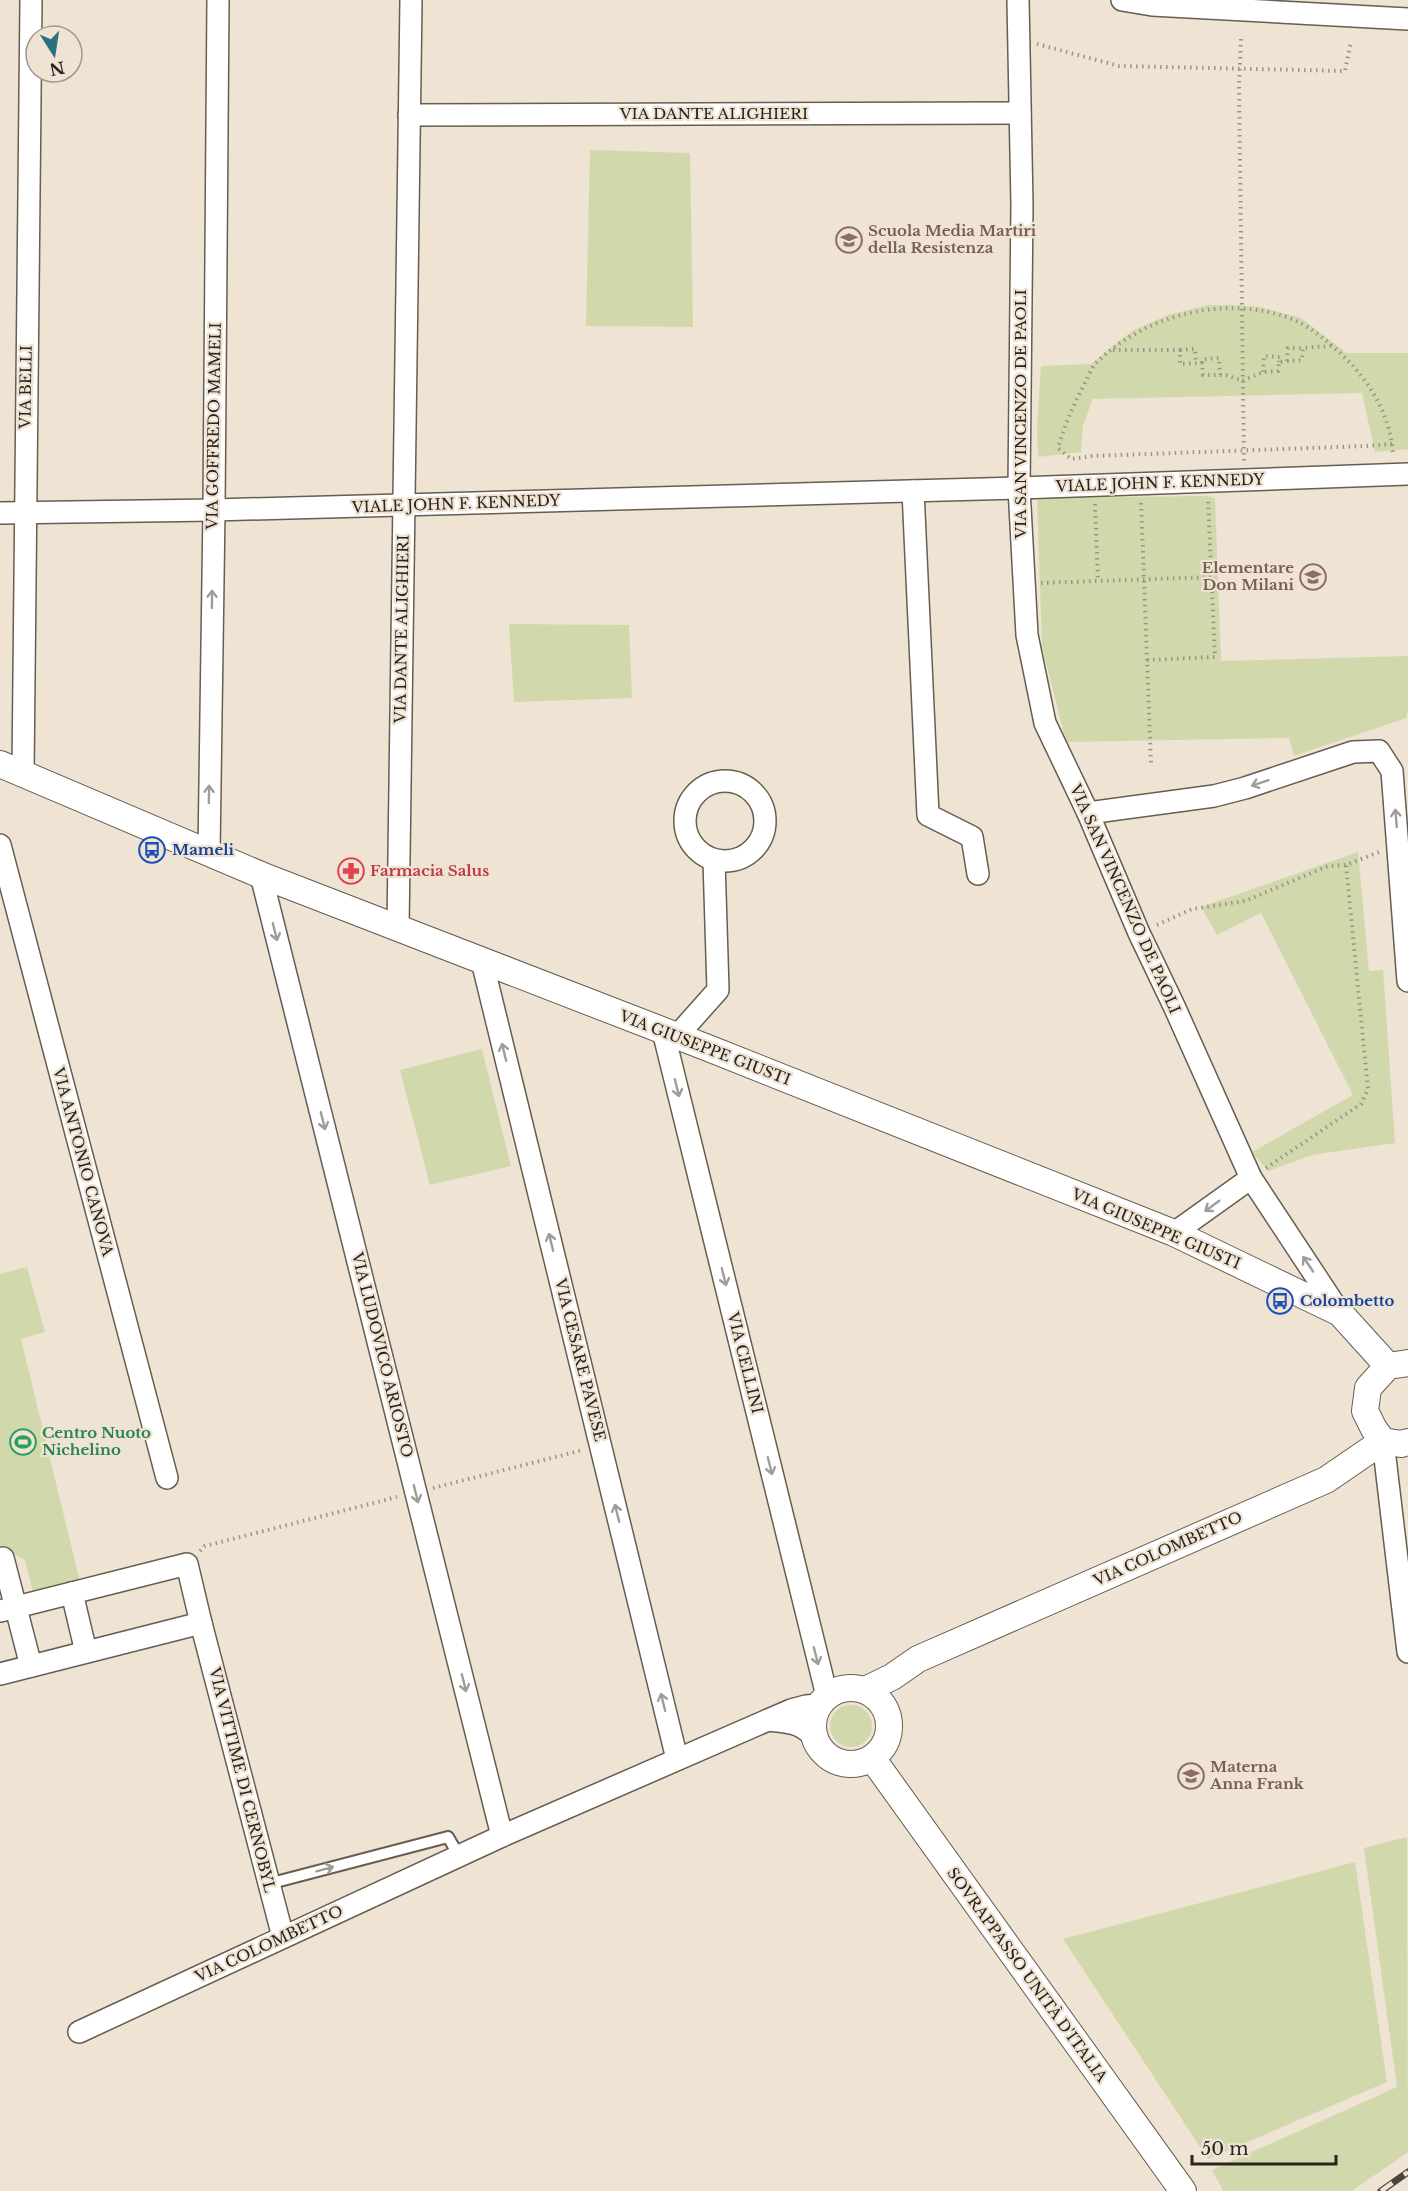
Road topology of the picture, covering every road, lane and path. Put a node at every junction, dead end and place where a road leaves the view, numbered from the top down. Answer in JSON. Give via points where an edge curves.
{"nodes":[{"id":1,"x":31,"y":0,"type":"edge"},
{"id":2,"x":218,"y":0,"type":"edge"},
{"id":3,"x":411,"y":0,"type":"edge"},
{"id":4,"x":1018,"y":0,"type":"edge"},
{"id":5,"x":1122,"y":0,"type":"edge"},
{"id":6,"x":1408,"y":19,"type":"edge"},
{"id":7,"x":1241,"y":39,"type":"dead end"},
{"id":8,"x":1018,"y":40,"type":"junction"},
{"id":9,"x":1351,"y":42,"type":"dead end"},
{"id":10,"x":1239,"y":69,"type":"junction"},
{"id":11,"x":1020,"y":113,"type":"junction"},
{"id":12,"x":409,"y":115,"type":"junction"},
{"id":13,"x":1242,"y":309,"type":"junction"},
{"id":14,"x":1332,"y":346,"type":"junction"},
{"id":15,"x":1303,"y":348,"type":"junction"},
{"id":16,"x":1180,"y":350,"type":"junction"},
{"id":17,"x":1112,"y":351,"type":"junction"},
{"id":18,"x":1287,"y":361,"type":"junction"},
{"id":19,"x":1279,"y":362,"type":"junction"},
{"id":20,"x":1196,"y":363,"type":"junction"},
{"id":21,"x":1203,"y":363,"type":"junction"},
{"id":22,"x":1263,"y":372,"type":"junction"},
{"id":23,"x":1220,"y":375,"type":"junction"},
{"id":24,"x":1242,"y":381,"type":"junction"},
{"id":25,"x":1392,"y":444,"type":"junction"},
{"id":26,"x":1244,"y":451,"type":"junction"},
{"id":27,"x":1401,"y":474,"type":"edge"},
{"id":28,"x":1245,"y":480,"type":"junction"},
{"id":29,"x":1209,"y":481,"type":"junction"},
{"id":30,"x":1140,"y":483,"type":"junction"},
{"id":31,"x":1094,"y":485,"type":"junction"},
{"id":32,"x":1019,"y":488,"type":"junction"},
{"id":33,"x":913,"y":491,"type":"junction"},
{"id":34,"x":403,"y":505,"type":"junction"},
{"id":35,"x":214,"y":510,"type":"junction"},
{"id":36,"x":0,"y":513,"type":"edge"},
{"id":37,"x":24,"y":513,"type":"junction"},
{"id":38,"x":1212,"y":577,"type":"junction"},
{"id":39,"x":1144,"y":580,"type":"junction"},
{"id":40,"x":1098,"y":581,"type":"junction"},
{"id":41,"x":1024,"y":584,"type":"junction"},
{"id":42,"x":1147,"y":660,"type":"junction"},
{"id":43,"x":1151,"y":763,"type":"dead end"},
{"id":44,"x":11,"y":770,"type":"edge"},
{"id":45,"x":1088,"y":813,"type":"junction"},
{"id":46,"x":0,"y":845,"type":"edge"},
{"id":47,"x":1399,"y":845,"type":"junction"},
{"id":48,"x":209,"y":852,"type":"junction"},
{"id":49,"x":714,"y":860,"type":"dead end"},
{"id":50,"x":1346,"y":865,"type":"junction"},
{"id":51,"x":978,"y":874,"type":"dead end"},
{"id":52,"x":261,"y":875,"type":"junction"},
{"id":53,"x":398,"y":928,"type":"junction"},
{"id":54,"x":1139,"y":933,"type":"junction"},
{"id":55,"x":482,"y":961,"type":"junction"},
{"id":56,"x":1408,"y":981,"type":"edge"},
{"id":57,"x":670,"y":1034,"type":"junction"},
{"id":58,"x":1251,"y":1178,"type":"junction"},
{"id":59,"x":1174,"y":1233,"type":"junction"},
{"id":60,"x":1340,"y":1313,"type":"junction"},
{"id":61,"x":1398,"y":1365,"type":"edge"},
{"id":62,"x":1396,"y":1441,"type":"edge"},
{"id":63,"x":601,"y":1446,"type":"junction"},
{"id":64,"x":167,"y":1478,"type":"dead end"},
{"id":65,"x":416,"y":1492,"type":"junction"},
{"id":66,"x":3,"y":1558,"type":"dead end"},
{"id":67,"x":187,"y":1564,"type":"junction"},
{"id":68,"x":72,"y":1593,"type":"junction"},
{"id":69,"x":8,"y":1609,"type":"edge"},
{"id":70,"x":201,"y":1623,"type":"junction"},
{"id":71,"x":947,"y":1646,"type":"junction"},
{"id":72,"x":86,"y":1652,"type":"junction"},
{"id":73,"x":1408,"y":1652,"type":"edge"},
{"id":74,"x":31,"y":1666,"type":"junction"},
{"id":75,"x":0,"y":1674,"type":"edge"},
{"id":76,"x":865,"y":1690,"type":"junction"},
{"id":77,"x":823,"y":1700,"type":"junction"},
{"id":78,"x":768,"y":1720,"type":"junction"},
{"id":79,"x":889,"y":1720,"type":"junction"},
{"id":80,"x":815,"y":1738,"type":"junction"},
{"id":81,"x":872,"y":1758,"type":"junction"},
{"id":82,"x":677,"y":1759,"type":"junction"},
{"id":83,"x":502,"y":1836,"type":"junction"},
{"id":84,"x":459,"y":1856,"type":"junction"},
{"id":85,"x":268,"y":1884,"type":"junction"},
{"id":86,"x":283,"y":1937,"type":"junction"},
{"id":87,"x":79,"y":2032,"type":"dead end"},
{"id":88,"x":1183,"y":2191,"type":"edge"}],
"edges":[{"from":1,"to":37,"type":"street","name":"VIA BELLI"},
{"from":2,"to":35,"type":"street","name":"VIA GOFFREDO MAMELI"},
{"from":3,"to":12,"type":"street","name":"VIA DANTE ALIGHIERI"},
{"from":4,"to":8,"type":"street","name":"VIA SAN VINCENZO DE PAOLI"},
{"from":5,"to":6,"type":"street","via":[[1152,5]]},
{"from":7,"to":10,"type":"path"},
{"from":8,"to":10,"type":"path","via":[[1119,66]]},
{"from":8,"to":11,"type":"street","name":"VIA SAN VINCENZO DE PAOLI"},
{"from":9,"to":10,"type":"path","via":[[1345,71]]},
{"from":10,"to":13,"type":"path"},
{"from":11,"to":12,"type":"street","name":"VIA DANTE ALIGHIERI"},
{"from":11,"to":32,"type":"street","name":"VIA SAN VINCENZO DE PAOLI"},
{"from":12,"to":34,"type":"street","name":"VIA DANTE ALIGHIERI"},
{"from":13,"to":14,"type":"path","via":[[1293,319]]},
{"from":13,"to":17,"type":"path","via":[[1197,311],[1165,320]]},
{"from":13,"to":24,"type":"path"},
{"from":14,"to":15,"type":"path"},
{"from":14,"to":25,"type":"path","via":[[1363,377],[1380,404]]},
{"from":15,"to":18,"type":"path","via":[[1302,360]]},
{"from":15,"to":18,"type":"path","via":[[1288,348]]},
{"from":16,"to":17,"type":"path"},
{"from":16,"to":20,"type":"path","via":[[1180,363]]},
{"from":16,"to":20,"type":"path","via":[[1195,348]]},
{"from":17,"to":26,"type":"path","via":[[1096,363],[1066,420],[1058,448],[1071,459]]},
{"from":18,"to":19,"type":"path"},
{"from":19,"to":22,"type":"path","via":[[1278,371]]},
{"from":19,"to":22,"type":"path","via":[[1280,357],[1264,356]]},
{"from":20,"to":21,"type":"path"},
{"from":21,"to":23,"type":"path","via":[[1203,375]]},
{"from":21,"to":23,"type":"path","via":[[1203,359],[1219,358]]},
{"from":22,"to":24,"type":"path"},
{"from":23,"to":24,"type":"path"},
{"from":24,"to":26,"type":"path"},
{"from":25,"to":26,"type":"path"},
{"from":25,"to":27,"type":"path"},
{"from":26,"to":28,"type":"path"},
{"from":27,"to":28,"type":"street","name":"VIALE JOHN F. KENNEDY"},
{"from":28,"to":29,"type":"street","name":"VIALE JOHN F. KENNEDY"},
{"from":29,"to":30,"type":"street","name":"VIALE JOHN F. KENNEDY"},
{"from":29,"to":38,"type":"path"},
{"from":30,"to":31,"type":"street","name":"VIALE JOHN F. KENNEDY"},
{"from":30,"to":39,"type":"path"},
{"from":31,"to":32,"type":"street","name":"VIALE JOHN F. KENNEDY"},
{"from":31,"to":40,"type":"path"},
{"from":32,"to":33,"type":"street","name":"VIALE JOHN F. KENNEDY"},
{"from":32,"to":41,"type":"street","name":"VIA SAN VINCENZO DE PAOLI"},
{"from":33,"to":34,"type":"street","name":"VIALE JOHN F. KENNEDY"},
{"from":33,"to":51,"type":"street","via":[[928,814],[972,837]]},
{"from":34,"to":35,"type":"street","name":"VIALE JOHN F. KENNEDY"},
{"from":34,"to":53,"type":"street","name":"VIA DANTE ALIGHIERI"},
{"from":35,"to":37,"type":"street","name":"VIALE JOHN F. KENNEDY"},
{"from":48,"to":35,"type":"street","name":"VIA GOFFREDO MAMELI","one_way":true},
{"from":36,"to":37,"type":"street","name":"VIALE JOHN F. KENNEDY"},
{"from":37,"to":44,"type":"street","name":"VIA BELLI"},
{"from":38,"to":39,"type":"path"},
{"from":38,"to":42,"type":"path","via":[[1215,657]]},
{"from":39,"to":40,"type":"path"},
{"from":39,"to":42,"type":"path"},
{"from":40,"to":41,"type":"path"},
{"from":41,"to":45,"type":"street","name":"VIA SAN VINCENZO DE PAOLI","via":[[1027,635],[1046,723]]},
{"from":42,"to":43,"type":"path"},
{"from":44,"to":48,"type":"street","name":"VIA GIUSEPPE GIUSTI"},
{"from":47,"to":45,"type":"street","one_way":true,"via":[[1392,771],[1379,751],[1353,752],[1214,796]]},
{"from":45,"to":54,"type":"street","name":"VIA SAN VINCENZO DE PAOLI"},
{"from":46,"to":64,"type":"street","name":"VIA ANTONIO CANOVA"},
{"from":47,"to":50,"type":"path"},
{"from":47,"to":56,"type":"street"},
{"from":48,"to":52,"type":"street","name":"VIA GIUSEPPE GIUSTI"},
{"from":49,"to":57,"type":"street","via":[[718,990]]},
{"from":50,"to":54,"type":"path","via":[[1328,866],[1245,901],[1192,909]]},
{"from":50,"to":58,"type":"path","via":[[1368,1089],[1361,1104]]},
{"from":52,"to":53,"type":"street","name":"VIA GIUSEPPE GIUSTI"},
{"from":52,"to":65,"type":"street","name":"VIA LUDOVICO ARIOSTO","one_way":true},
{"from":53,"to":55,"type":"street","name":"VIA GIUSEPPE GIUSTI"},
{"from":54,"to":58,"type":"street","name":"VIA SAN VINCENZO DE PAOLI"},
{"from":55,"to":57,"type":"street","name":"VIA GIUSEPPE GIUSTI"},
{"from":63,"to":55,"type":"street","name":"VIA CESARE PAVESE","one_way":true},
{"from":57,"to":59,"type":"street","name":"VIA GIUSEPPE GIUSTI"},
{"from":57,"to":77,"type":"street","name":"VIA CELLINI","one_way":true},
{"from":58,"to":59,"type":"street","one_way":true},
{"from":60,"to":58,"type":"street","name":"VIA SAN VINCENZO DE PAOLI","one_way":true},
{"from":59,"to":60,"type":"street","name":"VIA GIUSEPPE GIUSTI"},
{"from":60,"to":61,"type":"street","name":"VIA GIUSEPPE GIUSTI"},
{"from":61,"to":62,"type":"street","via":[[1368,1388],[1365,1411],[1374,1429]]},
{"from":62,"to":71,"type":"street","name":"VIA COLOMBETTO","via":[[1326,1479]]},
{"from":62,"to":73,"type":"street"},
{"from":63,"to":65,"type":"path"},
{"from":82,"to":63,"type":"street","name":"VIA CESARE PAVESE","one_way":true},
{"from":65,"to":67,"type":"path","via":[[205,1546]]},
{"from":65,"to":83,"type":"street","name":"VIA LUDOVICO ARIOSTO","one_way":true},
{"from":66,"to":69,"type":"street"},
{"from":67,"to":68,"type":"street"},
{"from":67,"to":70,"type":"street","name":"VIA VITTIME DI CERNOBYL"},
{"from":68,"to":69,"type":"street"},
{"from":68,"to":72,"type":"street"},
{"from":69,"to":74,"type":"street"},
{"from":70,"to":72,"type":"street"},
{"from":70,"to":85,"type":"street","name":"VIA VITTIME DI CERNOBYL"},
{"from":71,"to":76,"type":"street","name":"VIA COLOMBETTO"},
{"from":71,"to":79,"type":"street","name":"VIA COLOMBETTO","via":[[912,1676]]},
{"from":72,"to":74,"type":"street"},
{"from":74,"to":75,"type":"street"},
{"from":76,"to":77,"type":"street","name":"VIA COLOMBETTO","via":[[845,1688]]},
{"from":76,"to":79,"type":"street","via":[[884,1705]]},
{"from":77,"to":78,"type":"street","name":"VIA COLOMBETTO"},
{"from":77,"to":80,"type":"street","via":[[814,1715]]},
{"from":78,"to":80,"type":"street","via":[[805,1727]]},
{"from":78,"to":82,"type":"street","name":"VIA COLOMBETTO"},
{"from":79,"to":81,"type":"street","name":"VIA COLOMBETTO","via":[[888,1738]]},
{"from":80,"to":81,"type":"street","via":[[834,1760],[853,1764]]},
{"from":81,"to":88,"type":"street","name":"SOVRAPPASSO UNITÀ D'ITALIA"},
{"from":82,"to":83,"type":"street","name":"VIA COLOMBETTO"},
{"from":83,"to":84,"type":"street","name":"VIA COLOMBETTO"},
{"from":85,"to":84,"type":"lane","one_way":true,"via":[[448,1837]]},
{"from":84,"to":86,"type":"street","name":"VIA COLOMBETTO"},
{"from":85,"to":86,"type":"street","name":"VIA VITTIME DI CERNOBYL"},
{"from":86,"to":87,"type":"street","name":"VIA COLOMBETTO"}]}
